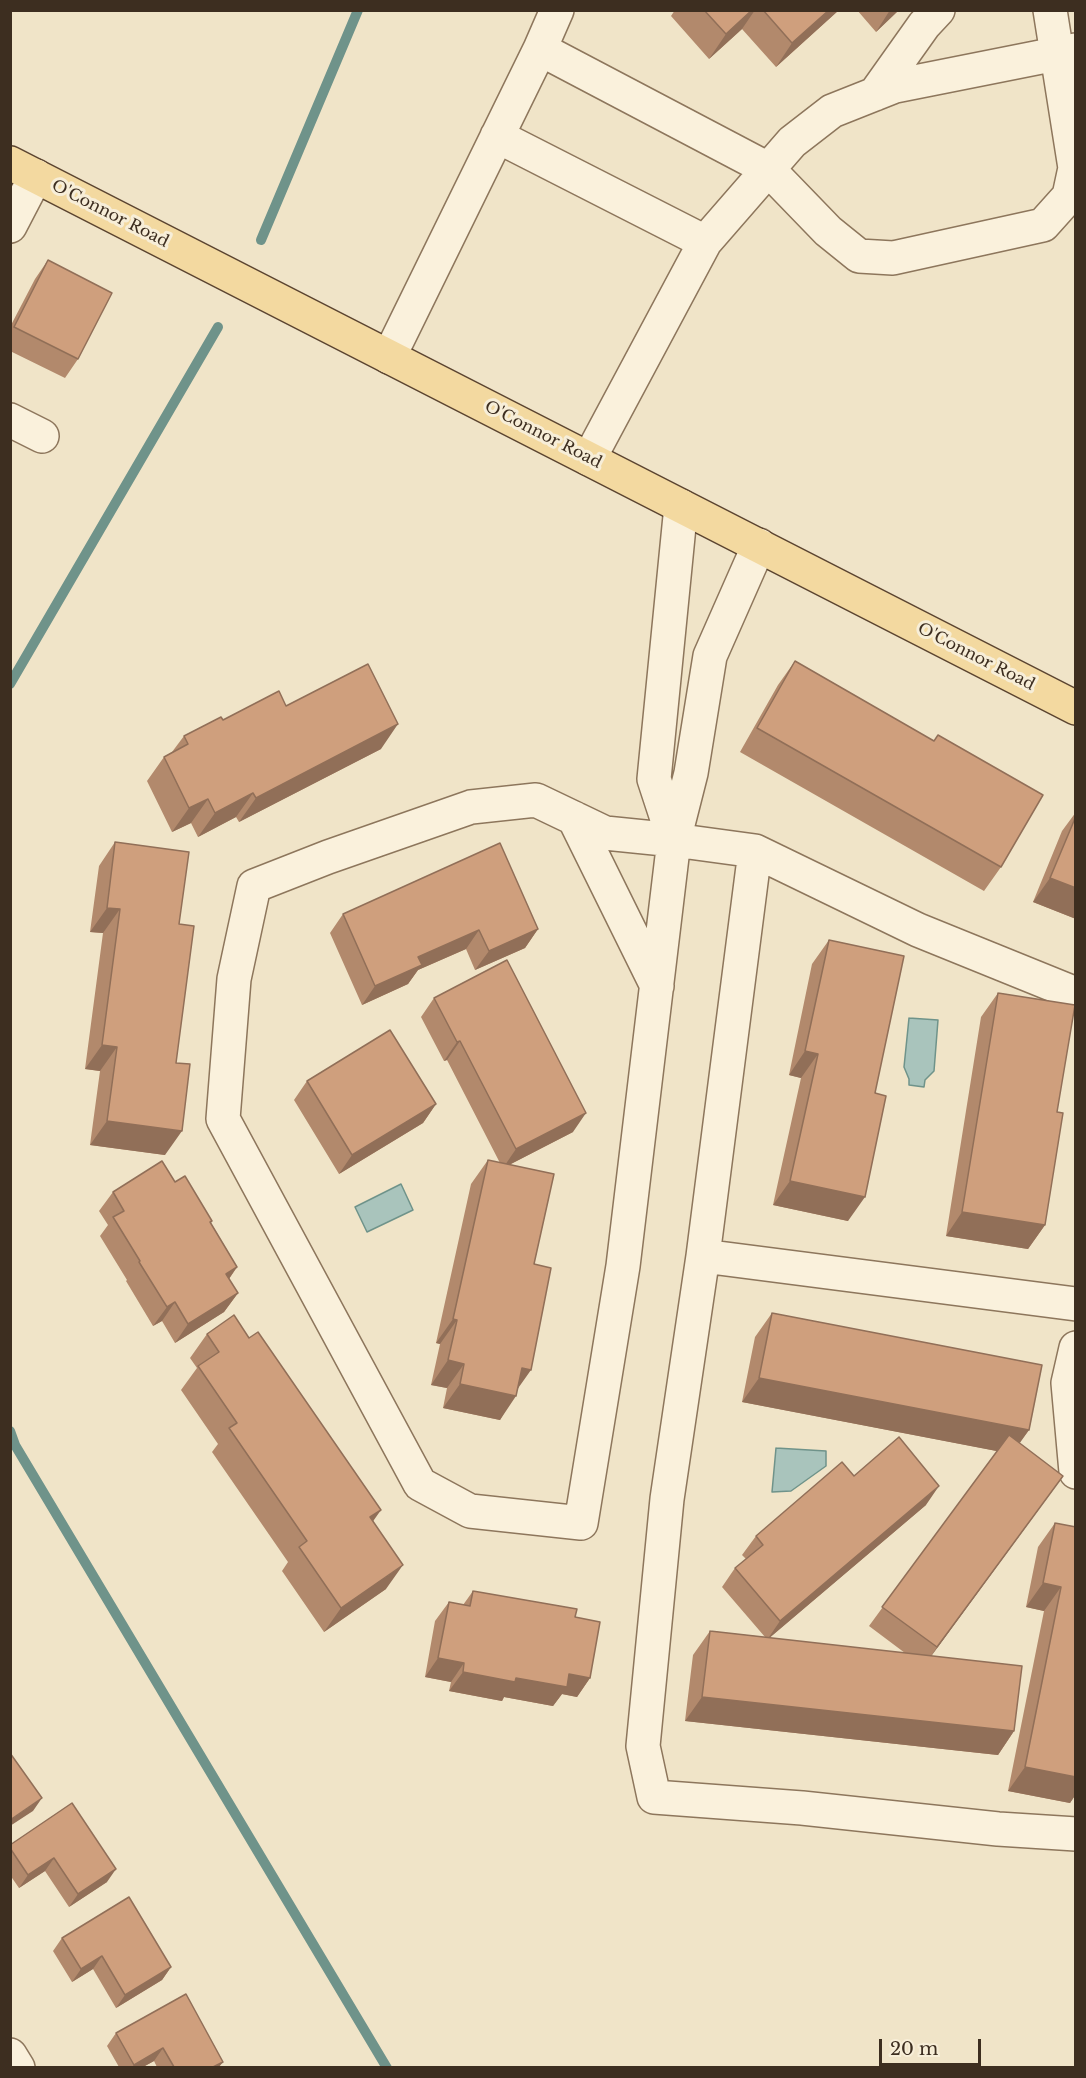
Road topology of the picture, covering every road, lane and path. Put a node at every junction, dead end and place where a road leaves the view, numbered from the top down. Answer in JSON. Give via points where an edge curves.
{"nodes":[{"id":1,"x":557,"y":10,"type":"edge"},
{"id":2,"x":938,"y":10,"type":"edge"},
{"id":3,"x":1050,"y":10,"type":"edge"},
{"id":4,"x":540,"y":49,"type":"junction"},
{"id":5,"x":1066,"y":52,"type":"edge"},
{"id":6,"x":875,"y":94,"type":"junction"},
{"id":7,"x":497,"y":136,"type":"junction"},
{"id":8,"x":23,"y":169,"type":"edge"},
{"id":9,"x":768,"y":169,"type":"junction"},
{"id":10,"x":10,"y":226,"type":"edge"},
{"id":11,"x":705,"y":242,"type":"junction"},
{"id":12,"x":389,"y":357,"type":"junction"},
{"id":13,"x":10,"y":420,"type":"edge"},
{"id":14,"x":42,"y":436,"type":"dead end"},
{"id":15,"x":589,"y":459,"type":"junction"},
{"id":16,"x":681,"y":506,"type":"junction"},
{"id":17,"x":759,"y":545,"type":"junction"},
{"id":18,"x":1076,"y":708,"type":"edge"},
{"id":19,"x":574,"y":818,"type":"junction"},
{"id":20,"x":674,"y":840,"type":"junction"},
{"id":21,"x":755,"y":851,"type":"junction"},
{"id":22,"x":657,"y":986,"type":"junction"},
{"id":23,"x":1076,"y":994,"type":"edge"},
{"id":24,"x":703,"y":1256,"type":"junction"},
{"id":25,"x":1076,"y":1304,"type":"edge"},
{"id":26,"x":1076,"y":1348,"type":"edge"},
{"id":27,"x":1076,"y":1472,"type":"edge"},
{"id":28,"x":1076,"y":1834,"type":"edge"},
{"id":29,"x":10,"y":2055,"type":"edge"},
{"id":30,"x":18,"y":2067,"type":"edge"}],
"edges":[{"from":1,"to":4,"type":"street"},
{"from":2,"to":6,"type":"street"},
{"from":3,"to":5,"type":"street"},
{"from":4,"to":7,"type":"street"},
{"from":4,"to":9,"type":"street"},
{"from":5,"to":6,"type":"street","via":[[895,86]]},
{"from":5,"to":9,"type":"street","via":[[1075,168],[1069,196],[1043,225],[893,258],[859,256],[828,231]]},
{"from":6,"to":9,"type":"street","via":[[832,111],[792,142]]},
{"from":7,"to":11,"type":"street"},
{"from":7,"to":12,"type":"street"},
{"from":8,"to":10,"type":"street"},
{"from":8,"to":12,"type":"main road","name":"O'Connor Road"},
{"from":9,"to":11,"type":"street"},
{"from":11,"to":15,"type":"street"},
{"from":12,"to":15,"type":"main road","name":"O'Connor Road"},
{"from":13,"to":14,"type":"street"},
{"from":15,"to":16,"type":"main road","name":"O'Connor Road"},
{"from":16,"to":17,"type":"main road","name":"O'Connor Road"},
{"from":16,"to":20,"type":"street","via":[[654,779]]},
{"from":17,"to":18,"type":"main road","name":"O'Connor Road"},
{"from":17,"to":20,"type":"street","via":[[710,656],[691,772]]},
{"from":19,"to":20,"type":"street","via":[[605,833]]},
{"from":19,"to":22,"type":"street"},
{"from":19,"to":22,"type":"street","via":[[536,800],[471,807],[254,886],[234,979],[223,1119],[420,1484],[470,1510],[581,1523],[623,1266]]},
{"from":20,"to":21,"type":"street"},
{"from":20,"to":22,"type":"street"},
{"from":21,"to":23,"type":"street","via":[[918,930]]},
{"from":21,"to":24,"type":"street"},
{"from":24,"to":25,"type":"street"},
{"from":24,"to":28,"type":"street","via":[[667,1499],[643,1746],[654,1797]]},
{"from":26,"to":27,"type":"street","via":[[1068,1383]]},
{"from":29,"to":30,"type":"street"}]}
